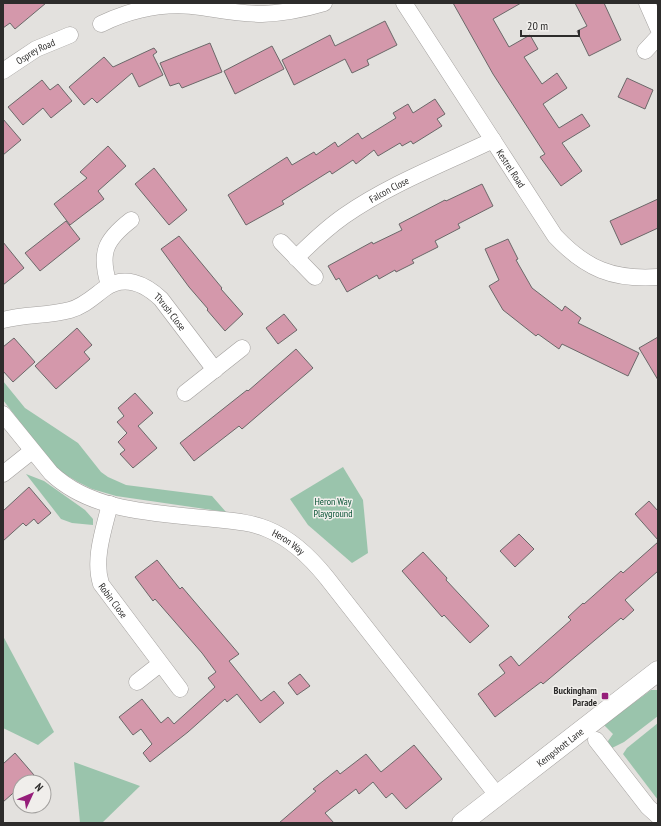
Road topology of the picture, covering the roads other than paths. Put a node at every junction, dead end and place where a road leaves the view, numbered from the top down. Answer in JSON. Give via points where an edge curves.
{"nodes":[{"id":1,"x":324,"y":3,"type":"edge"},
{"id":2,"x":404,"y":3,"type":"edge"},
{"id":3,"x":647,"y":3,"type":"edge"},
{"id":4,"x":101,"y":24,"type":"dead end"},
{"id":5,"x":658,"y":28,"type":"edge"},
{"id":6,"x":70,"y":35,"type":"dead end"},
{"id":7,"x":658,"y":37,"type":"edge"},
{"id":8,"x":644,"y":51,"type":"dead end"},
{"id":9,"x":3,"y":71,"type":"edge"},
{"id":10,"x":493,"y":140,"type":"junction"},
{"id":11,"x":131,"y":220,"type":"dead end"},
{"id":12,"x":281,"y":242,"type":"dead end"},
{"id":13,"x":296,"y":258,"type":"junction"},
{"id":14,"x":315,"y":277,"type":"dead end"},
{"id":15,"x":658,"y":277,"type":"edge"},
{"id":16,"x":109,"y":285,"type":"junction"},
{"id":17,"x":3,"y":320,"type":"edge"},
{"id":18,"x":242,"y":348,"type":"dead end"},
{"id":19,"x":215,"y":370,"type":"junction"},
{"id":20,"x":185,"y":393,"type":"dead end"},
{"id":21,"x":3,"y":414,"type":"edge"},
{"id":22,"x":32,"y":451,"type":"junction"},
{"id":23,"x":3,"y":474,"type":"edge"},
{"id":24,"x":110,"y":504,"type":"junction"},
{"id":25,"x":160,"y":664,"type":"junction"},
{"id":26,"x":658,"y":671,"type":"edge"},
{"id":27,"x":137,"y":682,"type":"dead end"},
{"id":28,"x":180,"y":689,"type":"dead end"},
{"id":29,"x":596,"y":741,"type":"dead end"},
{"id":30,"x":497,"y":795,"type":"junction"},
{"id":31,"x":658,"y":816,"type":"edge"},
{"id":32,"x":462,"y":823,"type":"edge"}],
"edges":[{"from":1,"to":4,"type":"street","via":[[294,11],[260,14],[199,7],[157,7],[118,16]]},
{"from":2,"to":10,"type":"street","name":"Kestrel Road"},
{"from":3,"to":5,"type":"street"},
{"from":6,"to":9,"type":"street","name":"Osprey Road","via":[[36,49]]},
{"from":7,"to":8,"type":"street"},
{"from":10,"to":13,"type":"street","name":"Falcon Close","via":[[404,181],[358,206]]},
{"from":10,"to":15,"type":"street","name":"Kestrel Road","via":[[555,236],[580,259],[609,274]]},
{"from":11,"to":16,"type":"street","via":[[114,234],[106,246],[104,264]]},
{"from":12,"to":13,"type":"street"},
{"from":13,"to":14,"type":"street"},
{"from":16,"to":17,"type":"street","name":"Thrush Close","via":[[84,304],[70,310]]},
{"from":16,"to":19,"type":"street","name":"Thrush Close","via":[[116,282],[134,282],[152,290]]},
{"from":18,"to":19,"type":"street"},
{"from":19,"to":20,"type":"street"},
{"from":21,"to":22,"type":"street","name":"Heron Way"},
{"from":22,"to":23,"type":"street"},
{"from":22,"to":24,"type":"street","name":"Heron Way","via":[[50,473],[70,489]]},
{"from":24,"to":25,"type":"street","name":"Robin Close","via":[[99,556],[98,575],[101,584]]},
{"from":24,"to":30,"type":"street","name":"Heron Way","via":[[144,511],[254,525],[278,534],[298,547],[327,578]]},
{"from":25,"to":27,"type":"street"},
{"from":25,"to":28,"type":"street","name":"Robin Close"},
{"from":26,"to":30,"type":"street","name":"Kempshott Lane"},
{"from":29,"to":31,"type":"street"},
{"from":30,"to":32,"type":"street","name":"Kempshott Lane"}]}
